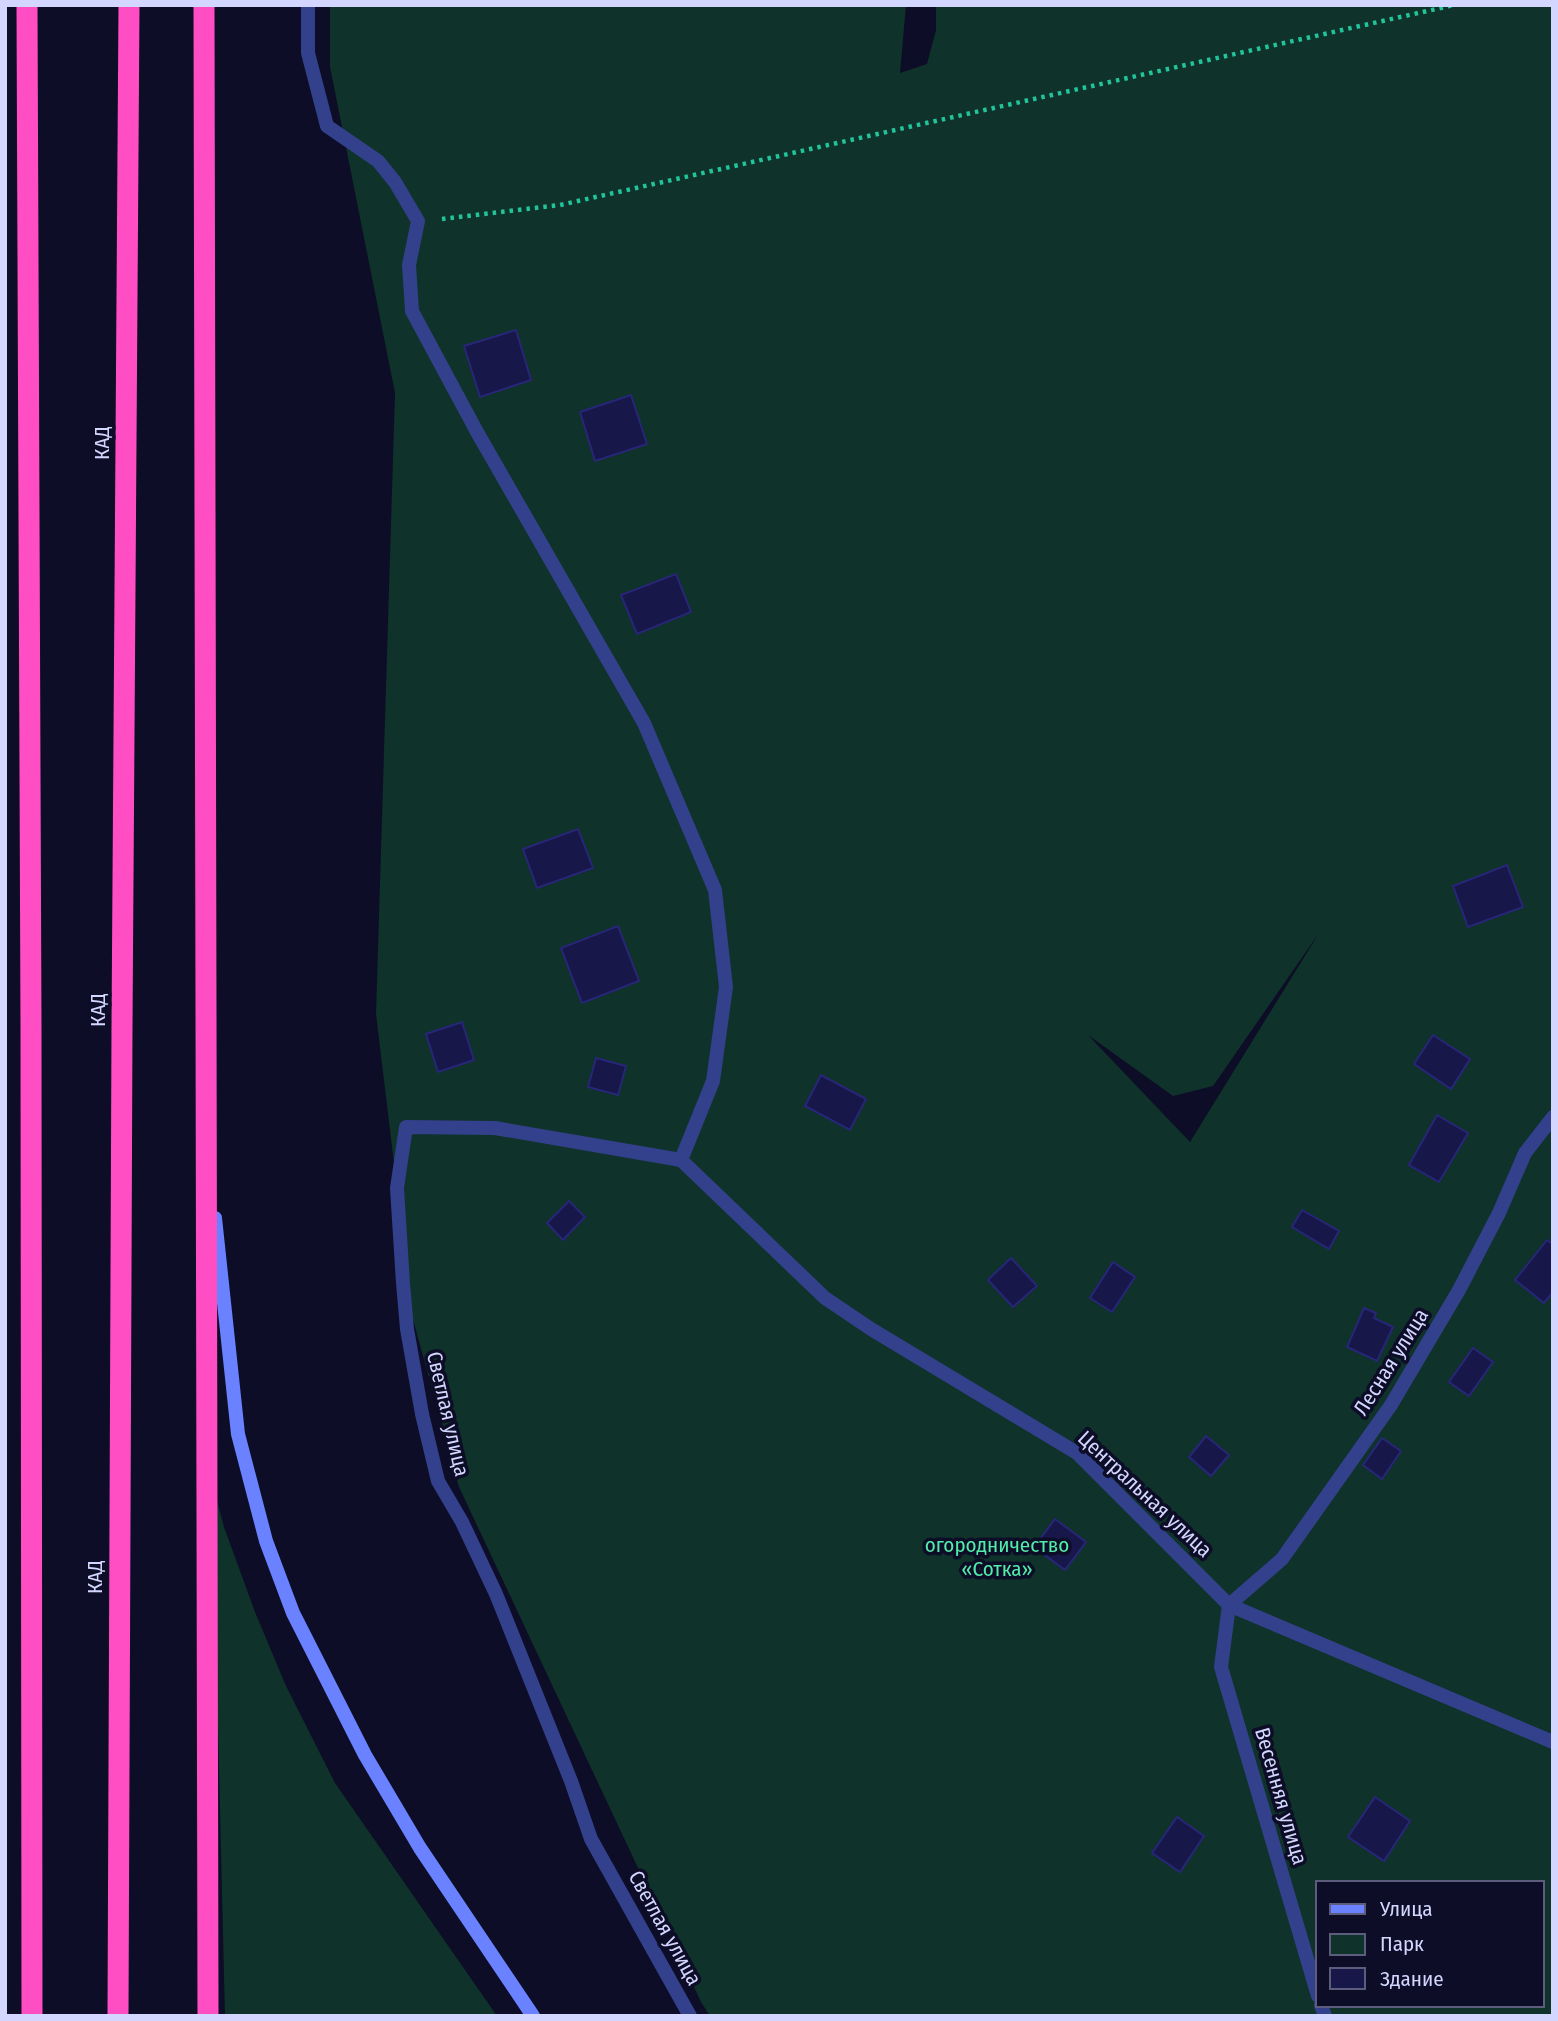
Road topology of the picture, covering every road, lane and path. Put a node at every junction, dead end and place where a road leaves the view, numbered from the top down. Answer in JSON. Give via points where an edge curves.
{"nodes":[{"id":1,"x":27,"y":5,"type":"edge"},
{"id":2,"x":129,"y":5,"type":"edge"},
{"id":3,"x":204,"y":5,"type":"edge"},
{"id":4,"x":308,"y":5,"type":"edge"},
{"id":5,"x":1454,"y":5,"type":"edge"},
{"id":6,"x":418,"y":221,"type":"junction"},
{"id":7,"x":1553,"y":1117,"type":"edge"},
{"id":8,"x":206,"y":1123,"type":"junction"},
{"id":9,"x":681,"y":1160,"type":"junction"},
{"id":10,"x":1229,"y":1605,"type":"junction"},
{"id":11,"x":1553,"y":1742,"type":"edge"},
{"id":12,"x":1316,"y":1989,"type":"edge"},
{"id":13,"x":32,"y":2016,"type":"edge"},
{"id":14,"x":118,"y":2016,"type":"edge"},
{"id":15,"x":208,"y":2016,"type":"edge"},
{"id":16,"x":533,"y":2016,"type":"edge"},
{"id":17,"x":691,"y":2016,"type":"edge"}],
"edges":[{"from":1,"to":13,"type":"highway"},
{"from":2,"to":14,"type":"highway","name":"КАД"},
{"from":3,"to":8,"type":"highway"},
{"from":4,"to":6,"type":"street","via":[[308,52],[327,126],[378,161]]},
{"from":5,"to":6,"type":"path","via":[[560,205]]},
{"from":6,"to":9,"type":"street","via":[[409,265],[412,311],[643,723],[715,890],[726,987],[713,1081]]},
{"from":7,"to":10,"type":"street","name":"Лесная улица","via":[[1525,1153],[1459,1290],[1391,1405],[1282,1559]]},
{"from":8,"to":15,"type":"highway"},
{"from":8,"to":16,"type":"main road","via":[[238,1434],[270,1553],[293,1613],[365,1755],[420,1848]]},
{"from":9,"to":10,"type":"street","name":"Центральная улица","via":[[825,1298],[1077,1453]]},
{"from":9,"to":17,"type":"street","name":"Светлая улица","via":[[495,1128],[406,1127],[397,1188],[407,1329],[438,1481],[496,1594],[591,1839]]},
{"from":10,"to":11,"type":"street","name":"Центральная улица"},
{"from":10,"to":12,"type":"street","name":"Весенняя улица","via":[[1222,1667]]}]}
